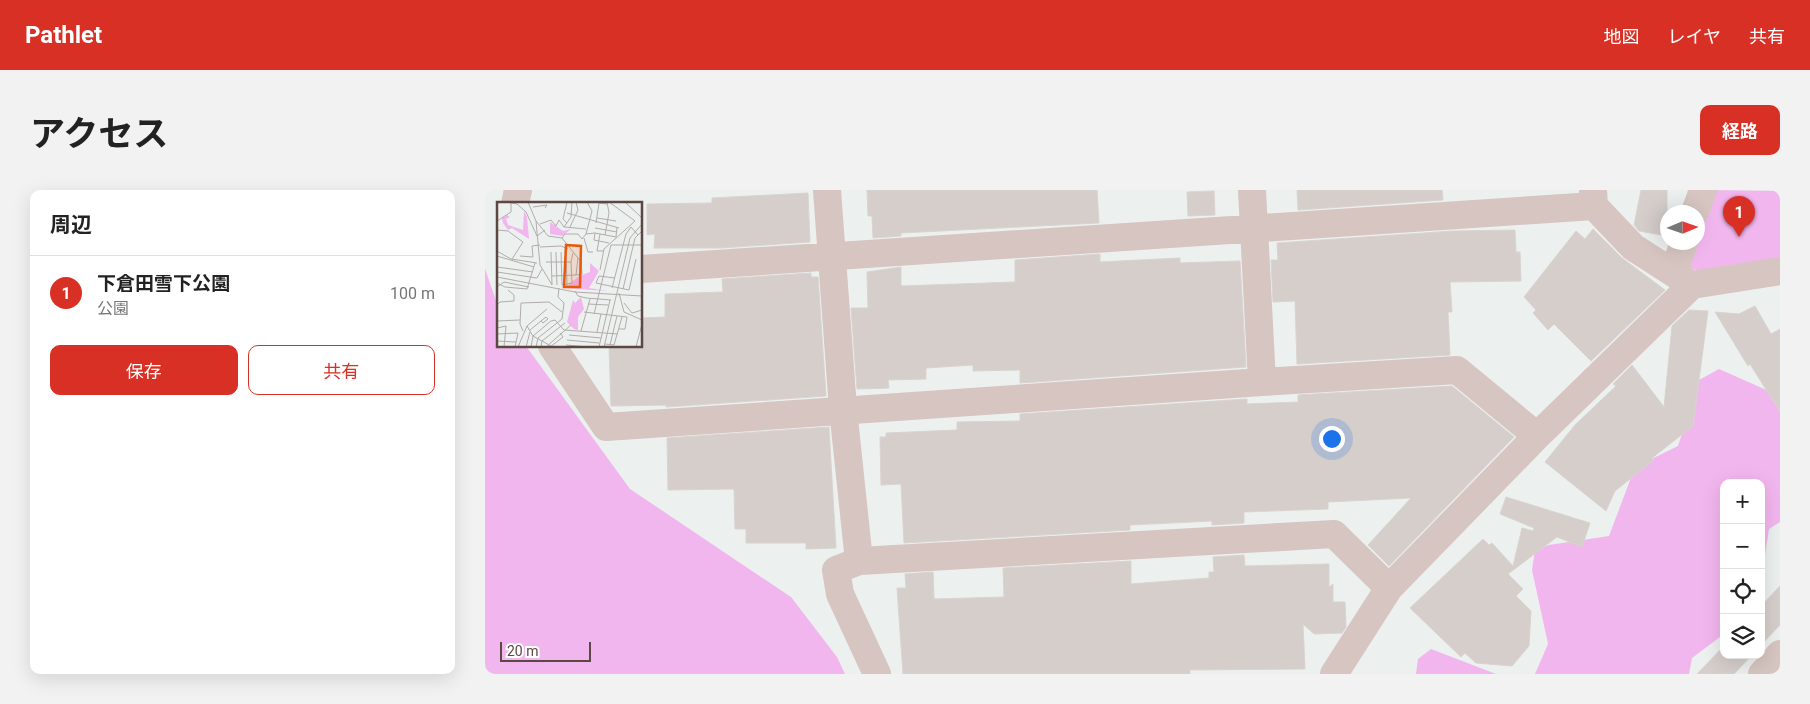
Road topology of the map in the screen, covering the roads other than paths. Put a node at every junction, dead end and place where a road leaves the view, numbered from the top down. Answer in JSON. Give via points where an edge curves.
{"nodes":[{"id":1,"x":827,"y":190,"type":"edge"},
{"id":2,"x":1252,"y":190,"type":"edge"},
{"id":3,"x":1703,"y":190,"type":"edge"},
{"id":4,"x":1594,"y":198,"type":"edge"},
{"id":5,"x":1698,"y":205,"type":"edge"},
{"id":6,"x":1254,"y":229,"type":"junction"},
{"id":7,"x":1684,"y":250,"type":"edge"},
{"id":8,"x":831,"y":257,"type":"junction"},
{"id":9,"x":643,"y":269,"type":"edge"},
{"id":10,"x":1780,"y":271,"type":"edge"},
{"id":11,"x":1683,"y":279,"type":"junction"},
{"id":12,"x":553,"y":348,"type":"edge"},
{"id":13,"x":1262,"y":382,"type":"junction"},
{"id":14,"x":843,"y":409,"type":"junction"},
{"id":15,"x":1537,"y":436,"type":"junction"},
{"id":16,"x":859,"y":561,"type":"junction"},
{"id":17,"x":1389,"y":588,"type":"junction"},
{"id":18,"x":1780,"y":654,"type":"edge"},
{"id":19,"x":877,"y":674,"type":"edge"},
{"id":20,"x":1334,"y":674,"type":"edge"},
{"id":21,"x":1762,"y":674,"type":"edge"}],
"edges":[{"from":1,"to":8,"type":"street"},
{"from":2,"to":6,"type":"street"},
{"from":3,"to":5,"type":"street"},
{"from":4,"to":6,"type":"street"},
{"from":4,"to":11,"type":"street","via":[[1633,246]]},
{"from":6,"to":8,"type":"street"},
{"from":6,"to":13,"type":"street"},
{"from":7,"to":11,"type":"street"},
{"from":8,"to":9,"type":"street"},
{"from":8,"to":14,"type":"street"},
{"from":10,"to":11,"type":"street"},
{"from":11,"to":15,"type":"street"},
{"from":12,"to":14,"type":"street","via":[[606,427]]},
{"from":13,"to":14,"type":"street"},
{"from":13,"to":15,"type":"street","via":[[1457,370]]},
{"from":14,"to":16,"type":"street"},
{"from":15,"to":17,"type":"street"},
{"from":16,"to":17,"type":"street","via":[[1334,534]]},
{"from":16,"to":19,"type":"street","via":[[836,570],[840,594]]},
{"from":17,"to":20,"type":"street"},
{"from":18,"to":21,"type":"street"}]}
